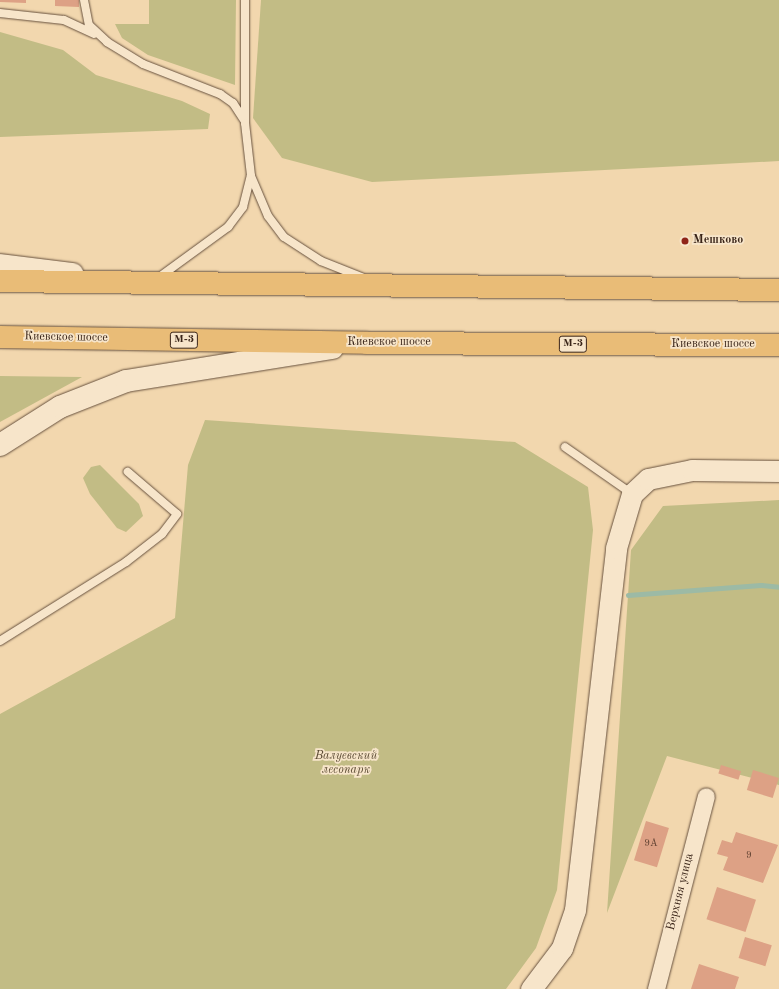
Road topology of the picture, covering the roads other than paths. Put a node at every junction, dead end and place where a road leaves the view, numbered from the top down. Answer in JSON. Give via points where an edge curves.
{"nodes":[{"id":1,"x":84,"y":0,"type":"edge"},
{"id":2,"x":245,"y":0,"type":"edge"},
{"id":3,"x":0,"y":13,"type":"edge"},
{"id":4,"x":100,"y":37,"type":"junction"},
{"id":5,"x":245,"y":123,"type":"junction"},
{"id":6,"x":251,"y":176,"type":"junction"},
{"id":7,"x":0,"y":265,"type":"edge"},
{"id":8,"x":0,"y":281,"type":"edge"},
{"id":9,"x":145,"y":283,"type":"junction"},
{"id":10,"x":387,"y":287,"type":"junction"},
{"id":11,"x":779,"y":290,"type":"edge"},
{"id":12,"x":0,"y":337,"type":"edge"},
{"id":13,"x":367,"y":343,"type":"junction"},
{"id":14,"x":779,"y":345,"type":"edge"},
{"id":15,"x":0,"y":446,"type":"edge"},
{"id":16,"x":565,"y":446,"type":"dead end"},
{"id":17,"x":779,"y":471,"type":"edge"},
{"id":18,"x":128,"y":472,"type":"dead end"},
{"id":19,"x":632,"y":494,"type":"junction"},
{"id":20,"x":0,"y":641,"type":"edge"},
{"id":21,"x":706,"y":796,"type":"dead end"},
{"id":22,"x":531,"y":989,"type":"edge"},
{"id":23,"x":656,"y":989,"type":"edge"}],
"edges":[{"from":1,"to":4,"type":"lane","via":[[85,16]]},
{"from":2,"to":5,"type":"lane"},
{"from":3,"to":4,"type":"lane","via":[[64,20]]},
{"from":4,"to":5,"type":"lane","via":[[143,64],[220,94],[233,103]]},
{"from":5,"to":6,"type":"lane"},
{"from":6,"to":9,"type":"lane","via":[[243,207],[228,227]]},
{"from":6,"to":10,"type":"lane","via":[[268,216],[294,246],[321,261]]},
{"from":7,"to":9,"type":"main road"},
{"from":8,"to":9,"type":"highway"},
{"from":9,"to":10,"type":"highway"},
{"from":10,"to":11,"type":"highway"},
{"from":12,"to":13,"type":"highway","name":"Киевское шоссе","number":"М-3"},
{"from":13,"to":14,"type":"highway","name":"Киевское шоссе","number":"М-3"},
{"from":13,"to":15,"type":"main road","via":[[126,381],[60,407]]},
{"from":16,"to":19,"type":"lane"},
{"from":17,"to":19,"type":"street","via":[[692,470],[648,479]]},
{"from":18,"to":20,"type":"lane","via":[[177,514],[162,534],[126,562]]},
{"from":19,"to":22,"type":"street","via":[[616,548],[576,910],[562,948]]},
{"from":21,"to":23,"type":"street","name":"Верхняя улица"}]}
